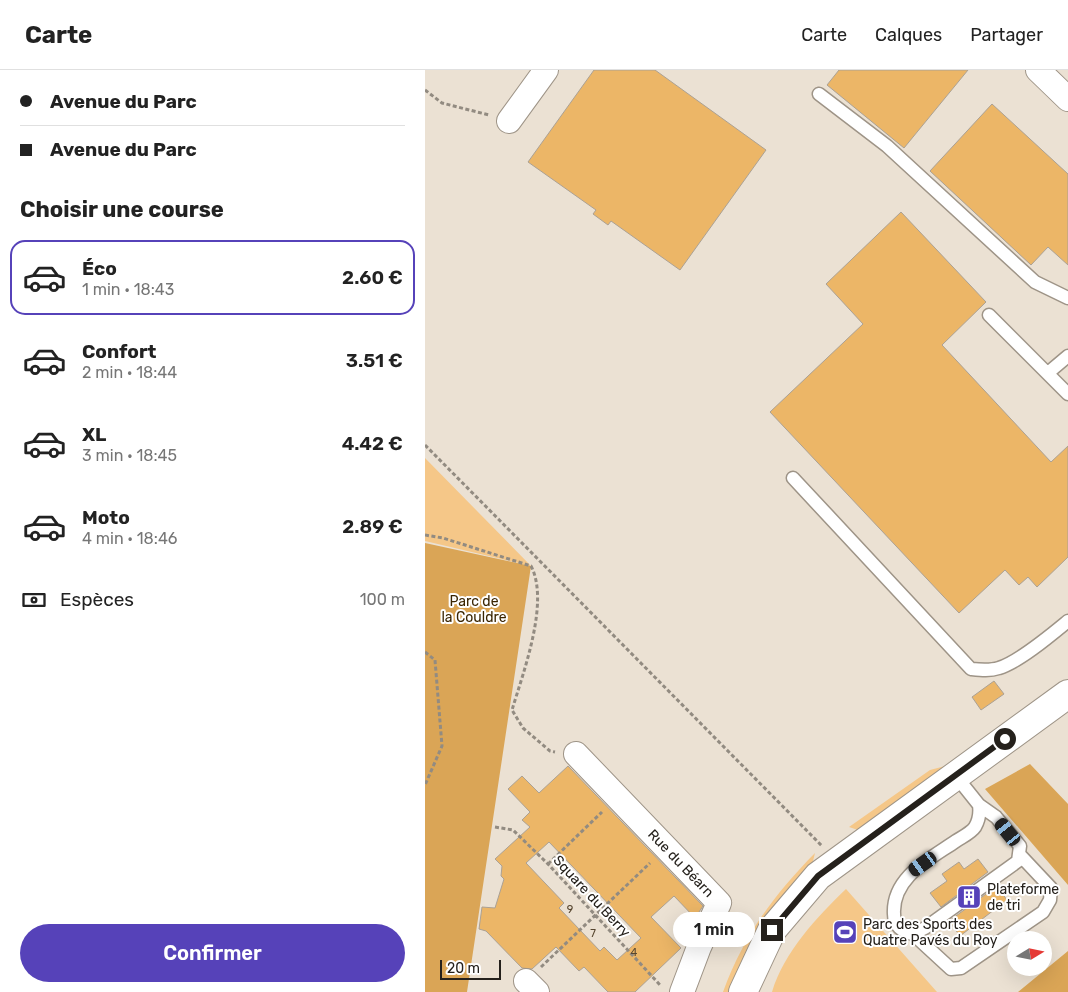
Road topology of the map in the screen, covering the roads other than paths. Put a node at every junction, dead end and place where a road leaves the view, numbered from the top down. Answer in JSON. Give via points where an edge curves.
{"nodes":[{"id":1,"x":546,"y":70,"type":"edge"},
{"id":2,"x":1038,"y":70,"type":"edge"},
{"id":3,"x":819,"y":94,"type":"dead end"},
{"id":4,"x":1068,"y":99,"type":"edge"},
{"id":5,"x":509,"y":121,"type":"road end"},
{"id":6,"x":1068,"y":298,"type":"edge"},
{"id":7,"x":989,"y":315,"type":"dead end"},
{"id":8,"x":1068,"y":356,"type":"edge"},
{"id":9,"x":1049,"y":372,"type":"junction"},
{"id":10,"x":1068,"y":394,"type":"edge"},
{"id":11,"x":793,"y":478,"type":"dead end"},
{"id":12,"x":1068,"y":621,"type":"edge"},
{"id":13,"x":1068,"y":694,"type":"edge"},
{"id":14,"x":576,"y":754,"type":"road end"},
{"id":15,"x":955,"y":775,"type":"junction"},
{"id":16,"x":979,"y":805,"type":"junction"},
{"id":17,"x":1020,"y":855,"type":"junction"},
{"id":18,"x":913,"y":934,"type":"junction"},
{"id":19,"x":682,"y":992,"type":"edge"},
{"id":20,"x":743,"y":992,"type":"edge"}],
"edges":[{"from":1,"to":5,"type":"street"},
{"from":2,"to":4,"type":"street"},
{"from":3,"to":6,"type":"lane","via":[[887,146],[1035,282]]},
{"from":7,"to":9,"type":"lane"},
{"from":8,"to":9,"type":"lane"},
{"from":9,"to":10,"type":"lane"},
{"from":11,"to":12,"type":"lane","via":[[971,669],[1001,668]]},
{"from":13,"to":15,"type":"street"},
{"from":14,"to":19,"type":"street","name":"Rue du Béarn","via":[[719,903]]},
{"from":15,"to":16,"type":"lane"},
{"from":15,"to":20,"type":"street","via":[[818,876],[772,930]]},
{"from":16,"to":17,"type":"lane","via":[[996,817],[1020,846]]},
{"from":16,"to":18,"type":"lane","via":[[980,814],[974,828],[910,873],[899,890],[893,904],[895,923],[904,932]]},
{"from":17,"to":18,"type":"lane","via":[[1017,861]]},
{"from":17,"to":18,"type":"lane","via":[[1051,888],[1050,900],[1043,912],[961,968],[951,969]]}]}
